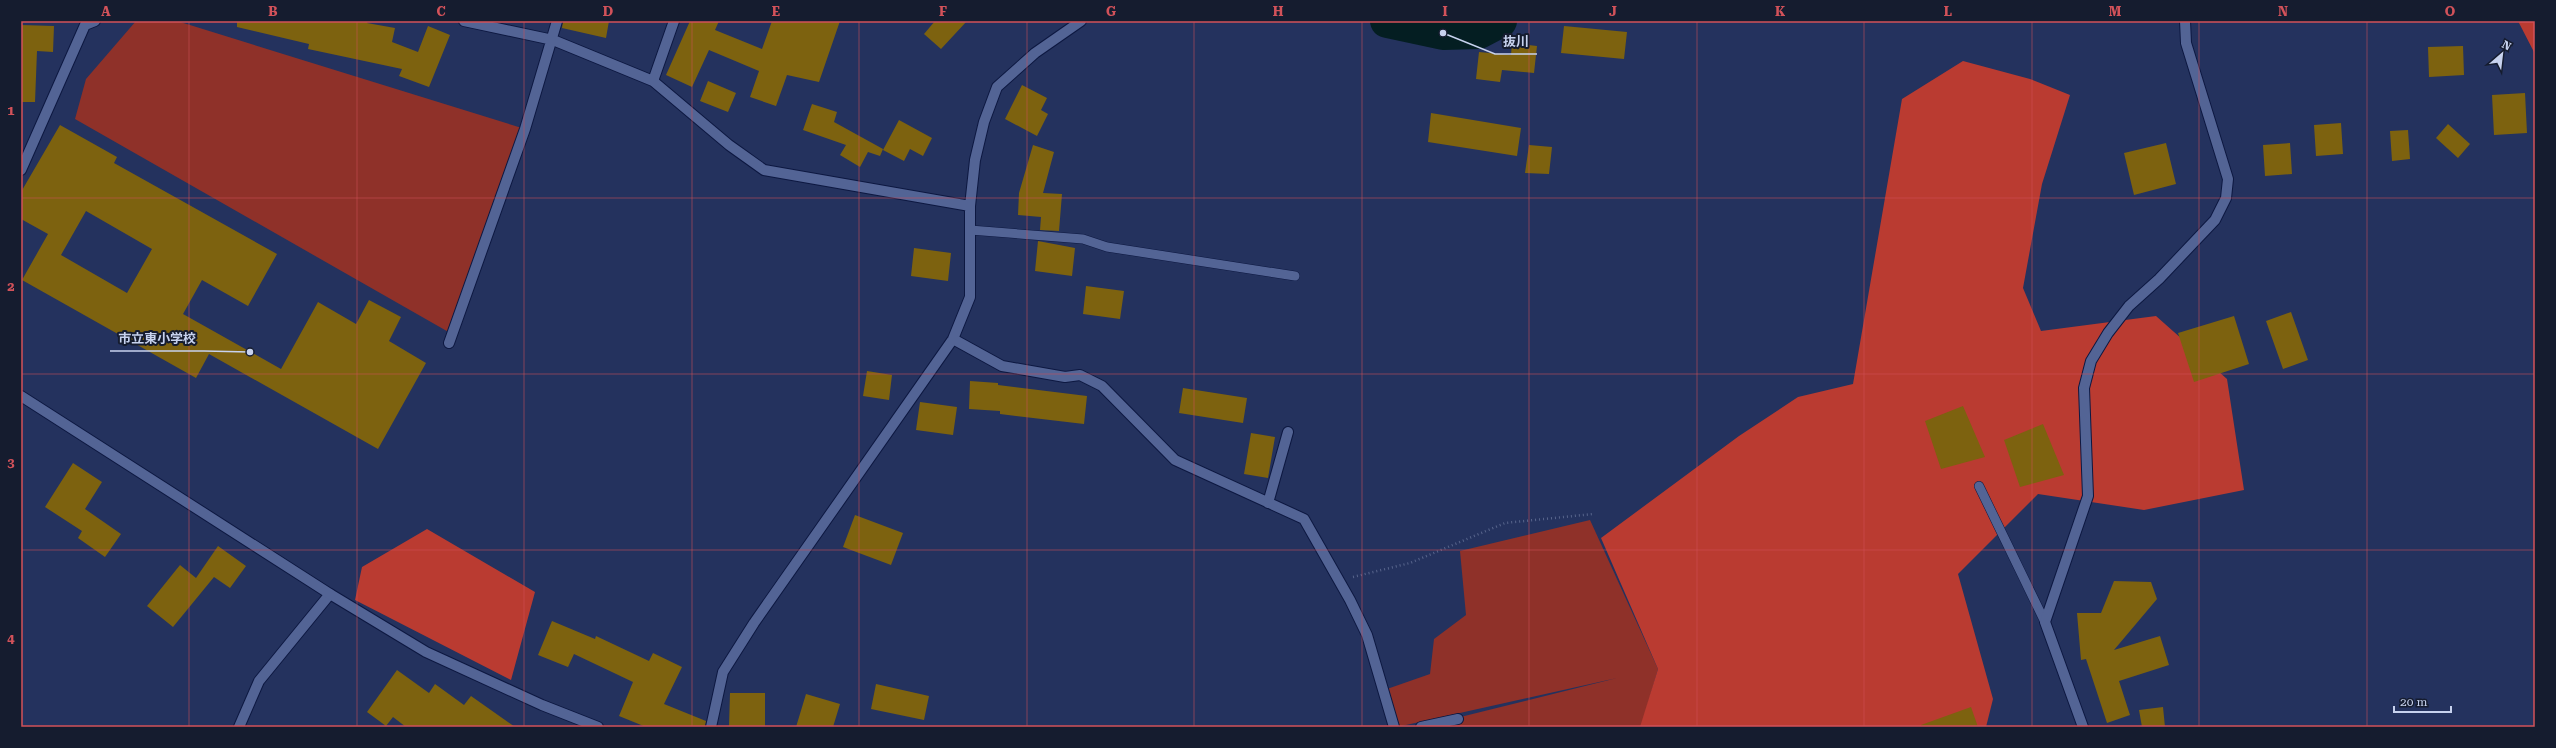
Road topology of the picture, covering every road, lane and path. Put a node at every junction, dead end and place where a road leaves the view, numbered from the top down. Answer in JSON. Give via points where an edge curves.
{"nodes":[{"id":1,"x":95,"y":21,"type":"edge"},
{"id":2,"x":464,"y":21,"type":"edge"},
{"id":3,"x":557,"y":21,"type":"edge"},
{"id":4,"x":674,"y":21,"type":"edge"},
{"id":5,"x":1081,"y":21,"type":"edge"},
{"id":6,"x":2185,"y":21,"type":"edge"},
{"id":7,"x":553,"y":40,"type":"junction"},
{"id":8,"x":653,"y":81,"type":"junction"},
{"id":9,"x":21,"y":170,"type":"edge"},
{"id":10,"x":970,"y":206,"type":"junction"},
{"id":11,"x":970,"y":230,"type":"junction"},
{"id":12,"x":1295,"y":276,"type":"dead end"},
{"id":13,"x":953,"y":339,"type":"junction"},
{"id":14,"x":449,"y":343,"type":"dead end"},
{"id":15,"x":21,"y":396,"type":"edge"},
{"id":16,"x":1288,"y":432,"type":"dead end"},
{"id":17,"x":1979,"y":486,"type":"dead end"},
{"id":18,"x":1268,"y":503,"type":"junction"},
{"id":19,"x":1593,"y":514,"type":"dead end"},
{"id":20,"x":1339,"y":580,"type":"junction"},
{"id":21,"x":330,"y":594,"type":"junction"},
{"id":22,"x":2045,"y":622,"type":"junction"},
{"id":23,"x":1458,"y":719,"type":"dead end"},
{"id":24,"x":238,"y":727,"type":"edge"},
{"id":25,"x":598,"y":727,"type":"edge"},
{"id":26,"x":711,"y":727,"type":"edge"},
{"id":27,"x":1394,"y":727,"type":"edge"},
{"id":28,"x":1421,"y":727,"type":"edge"},
{"id":29,"x":2083,"y":727,"type":"edge"}],
"edges":[{"from":1,"to":9,"type":"street","via":[[85,25]]},
{"from":2,"to":7,"type":"street"},
{"from":3,"to":7,"type":"street"},
{"from":4,"to":8,"type":"street"},
{"from":5,"to":10,"type":"street","via":[[1035,53],[998,88],[984,122],[975,160]]},
{"from":6,"to":22,"type":"street","via":[[2186,43],[2228,179],[2226,198],[2215,220],[2159,280],[2129,306],[2091,361],[2084,388],[2088,496]]},
{"from":7,"to":8,"type":"street"},
{"from":7,"to":14,"type":"street","via":[[525,129]]},
{"from":8,"to":10,"type":"street","via":[[729,145],[764,170]]},
{"from":10,"to":11,"type":"street"},
{"from":11,"to":12,"type":"lane","via":[[1083,239],[1107,248]]},
{"from":11,"to":13,"type":"street","via":[[970,298]]},
{"from":13,"to":18,"type":"street","via":[[1002,366],[1065,377],[1080,374],[1102,386],[1175,460]]},
{"from":13,"to":26,"type":"street","via":[[722,672]]},
{"from":15,"to":21,"type":"street"},
{"from":16,"to":18,"type":"street"},
{"from":17,"to":22,"type":"lane"},
{"from":18,"to":20,"type":"street","via":[[1304,519]]},
{"from":19,"to":20,"type":"path","via":[[1505,523],[1410,563]]},
{"from":20,"to":27,"type":"street","via":[[1367,635]]},
{"from":21,"to":24,"type":"street","via":[[259,681]]},
{"from":21,"to":25,"type":"street","via":[[426,652],[542,705]]},
{"from":22,"to":29,"type":"street"},
{"from":23,"to":28,"type":"street"}]}
